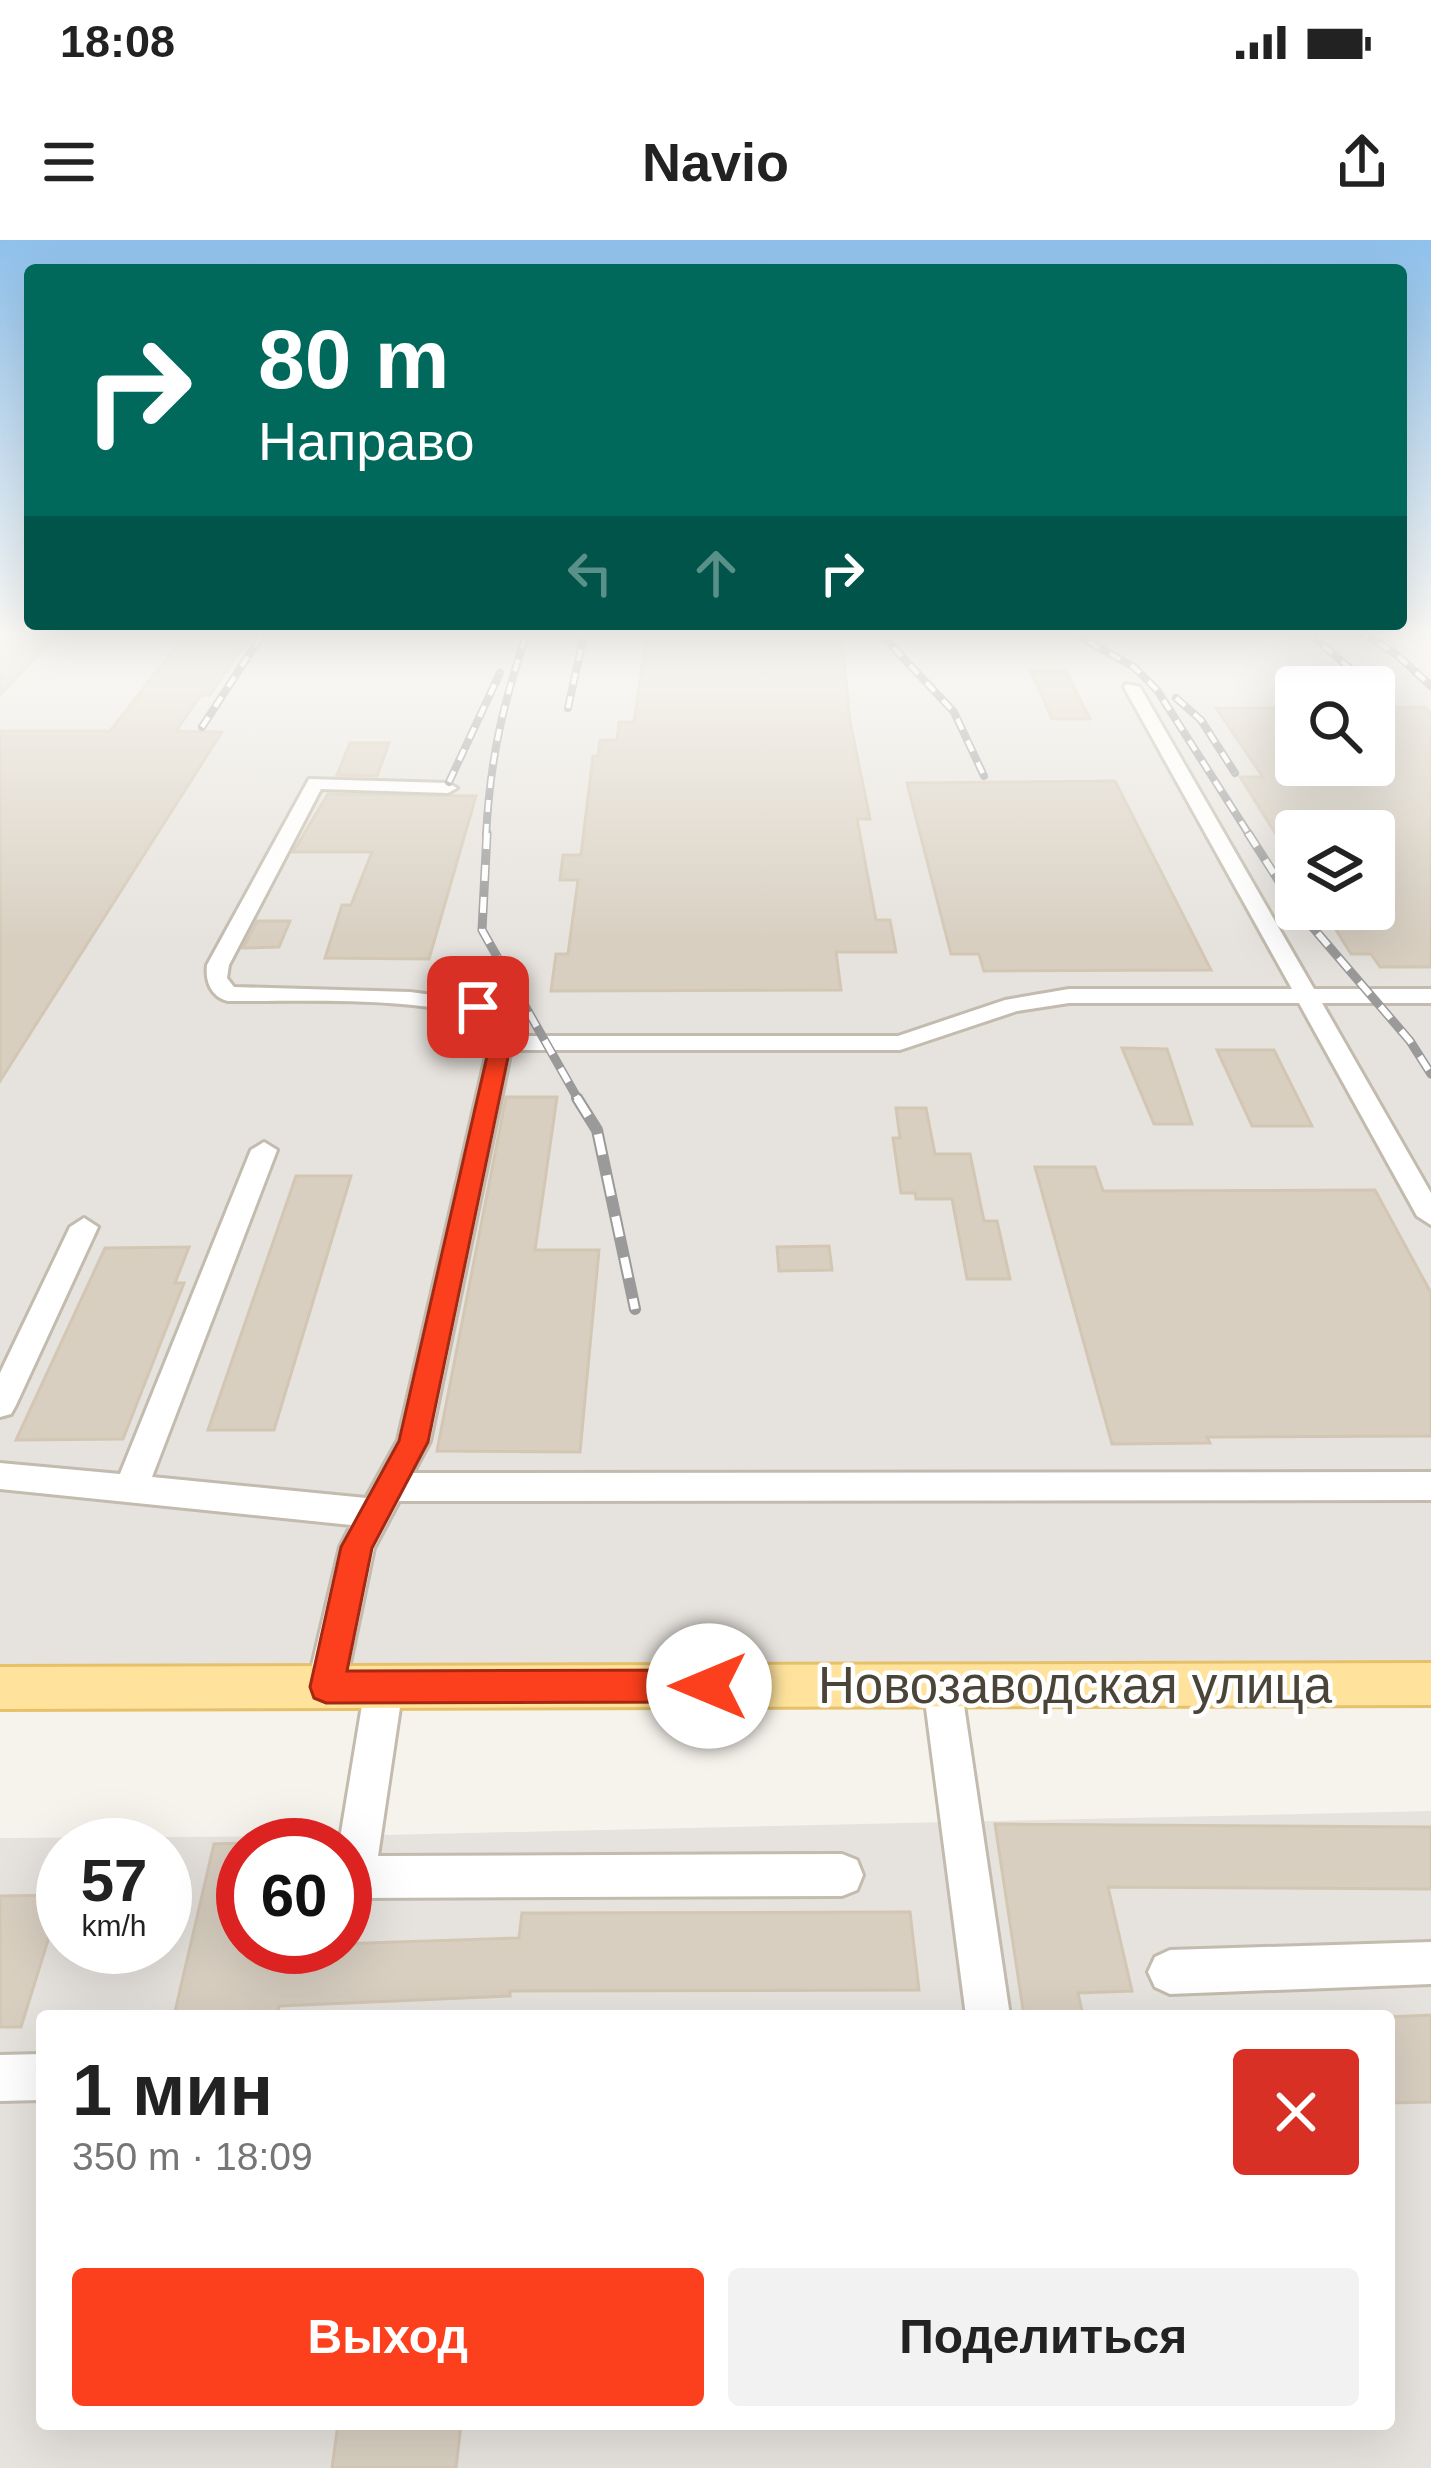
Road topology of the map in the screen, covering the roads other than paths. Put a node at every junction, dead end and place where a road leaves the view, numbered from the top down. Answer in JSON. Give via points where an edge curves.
{"nodes":[{"id":1,"x":1159,"y":734,"type":"edge"},
{"id":2,"x":448,"y":788,"type":"dead end"},
{"id":3,"x":1307,"y":996,"type":"junction"},
{"id":4,"x":1431,"y":996,"type":"edge"},
{"id":5,"x":500,"y":1043,"type":"junction"},
{"id":6,"x":264,"y":1150,"type":"dead end"},
{"id":7,"x":1431,"y":1216,"type":"edge"},
{"id":8,"x":84,"y":1227,"type":"dead end"},
{"id":9,"x":0,"y":1405,"type":"edge"},
{"id":10,"x":0,"y":1476,"type":"edge"},
{"id":11,"x":1431,"y":1486,"type":"edge"},
{"id":12,"x":131,"y":1490,"type":"junction"},
{"id":13,"x":380,"y":1500,"type":"junction"},
{"id":14,"x":1431,"y":1684,"type":"edge"},
{"id":15,"x":942,"y":1685,"type":"junction"},
{"id":16,"x":326,"y":1687,"type":"junction"},
{"id":17,"x":383,"y":1687,"type":"junction"},
{"id":18,"x":0,"y":1688,"type":"edge"},
{"id":19,"x":842,"y":1875,"type":"dead end"},
{"id":20,"x":1431,"y":1963,"type":"edge"},
{"id":21,"x":1170,"y":1972,"type":"dead end"},
{"id":22,"x":987,"y":2010,"type":"edge"},
{"id":23,"x":36,"y":2077,"type":"edge"},
{"id":24,"x":0,"y":2078,"type":"edge"}],
"edges":[{"from":1,"to":3,"type":"lane"},
{"from":2,"to":5,"type":"lane","via":[[314,783],[216,980],[228,994],[478,1007],[499,1023]]},
{"from":3,"to":4,"type":"lane"},
{"from":3,"to":5,"type":"lane","via":[[1069,996],[1013,1004],[900,1042]]},
{"from":3,"to":7,"type":"lane"},
{"from":5,"to":13,"type":"lane","via":[[414,1442]]},
{"from":6,"to":12,"type":"lane"},
{"from":8,"to":9,"type":"lane"},
{"from":10,"to":12,"type":"lane"},
{"from":11,"to":13,"type":"lane"},
{"from":12,"to":13,"type":"lane"},
{"from":13,"to":16,"type":"lane","via":[[356,1547]]},
{"from":14,"to":15,"type":"main road","name":"Новозаводская улица"},
{"from":15,"to":17,"type":"main road","name":"Новозаводская улица"},
{"from":15,"to":22,"type":"lane"},
{"from":16,"to":17,"type":"main road","name":"Новозаводская улица"},
{"from":16,"to":18,"type":"main road","name":"Новозаводская улица"},
{"from":17,"to":19,"type":"lane","via":[[354,1877]]},
{"from":20,"to":21,"type":"lane"},
{"from":23,"to":24,"type":"lane"}]}
